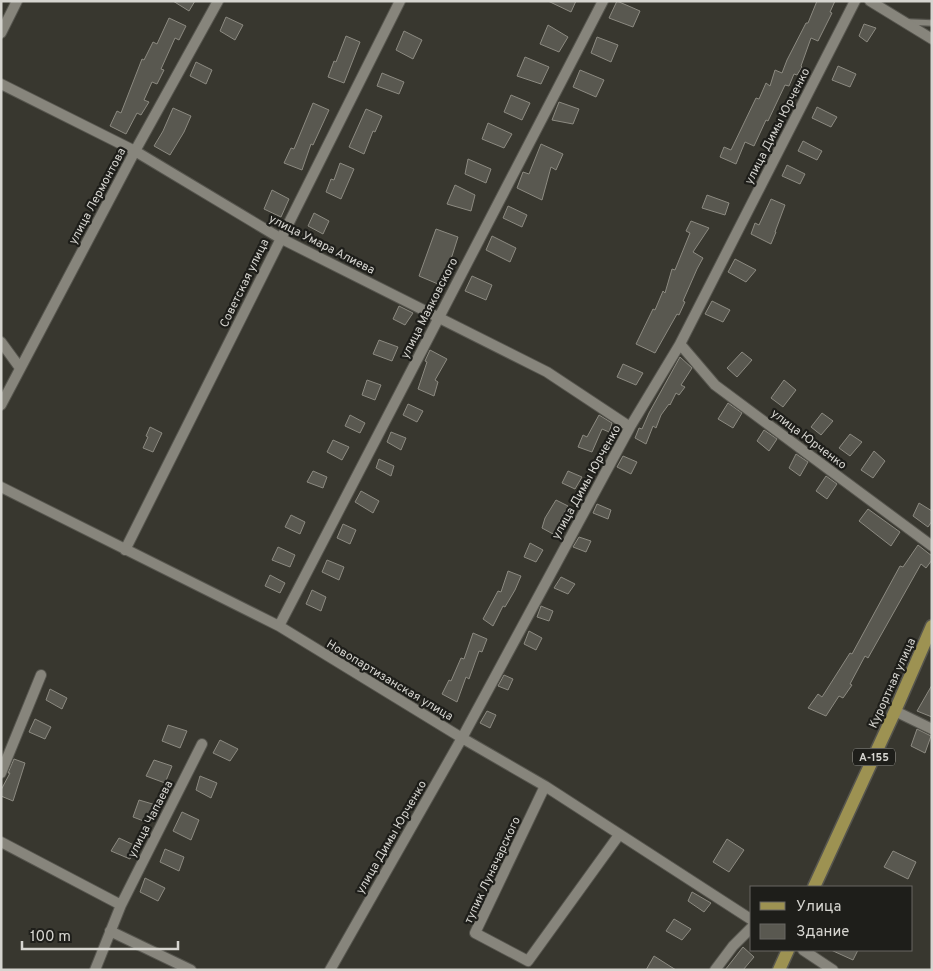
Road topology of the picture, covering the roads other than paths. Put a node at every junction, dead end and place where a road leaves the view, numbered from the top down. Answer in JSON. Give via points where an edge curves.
{"nodes":[{"id":1,"x":17,"y":1,"type":"edge"},
{"id":2,"x":218,"y":1,"type":"edge"},
{"id":3,"x":400,"y":1,"type":"edge"},
{"id":4,"x":603,"y":1,"type":"edge"},
{"id":5,"x":855,"y":1,"type":"edge"},
{"id":6,"x":870,"y":1,"type":"edge"},
{"id":7,"x":903,"y":22,"type":"junction"},
{"id":8,"x":932,"y":23,"type":"edge"},
{"id":9,"x":1,"y":33,"type":"edge"},
{"id":10,"x":932,"y":39,"type":"edge"},
{"id":11,"x":1,"y":84,"type":"edge"},
{"id":12,"x":135,"y":151,"type":"junction"},
{"id":13,"x":280,"y":238,"type":"junction"},
{"id":14,"x":438,"y":317,"type":"junction"},
{"id":15,"x":1,"y":342,"type":"edge"},
{"id":16,"x":680,"y":344,"type":"junction"},
{"id":17,"x":20,"y":368,"type":"junction"},
{"id":18,"x":1,"y":404,"type":"edge"},
{"id":19,"x":630,"y":427,"type":"junction"},
{"id":20,"x":1,"y":487,"type":"edge"},
{"id":21,"x":932,"y":546,"type":"edge"},
{"id":22,"x":125,"y":550,"type":"junction"},
{"id":23,"x":279,"y":626,"type":"junction"},
{"id":24,"x":932,"y":626,"type":"edge"},
{"id":25,"x":41,"y":676,"type":"dead end"},
{"id":26,"x":895,"y":712,"type":"junction"},
{"id":27,"x":932,"y":729,"type":"edge"},
{"id":28,"x":462,"y":738,"type":"junction"},
{"id":29,"x":202,"y":744,"type":"dead end"},
{"id":30,"x":1,"y":773,"type":"edge"},
{"id":31,"x":545,"y":786,"type":"junction"},
{"id":32,"x":619,"y":835,"type":"junction"},
{"id":33,"x":1,"y":842,"type":"edge"},
{"id":34,"x":814,"y":886,"type":"edge"},
{"id":35,"x":121,"y":905,"type":"junction"},
{"id":36,"x":750,"y":919,"type":"edge"},
{"id":37,"x":750,"y":930,"type":"edge"},
{"id":38,"x":110,"y":931,"type":"junction"},
{"id":39,"x":788,"y":951,"type":"edge"},
{"id":40,"x":805,"y":951,"type":"edge"},
{"id":41,"x":94,"y":970,"type":"edge"},
{"id":42,"x":191,"y":970,"type":"edge"},
{"id":43,"x":330,"y":970,"type":"edge"},
{"id":44,"x":715,"y":970,"type":"edge"},
{"id":45,"x":780,"y":970,"type":"edge"},
{"id":46,"x":834,"y":970,"type":"edge"}],
"edges":[{"from":1,"to":9,"type":"street"},
{"from":2,"to":12,"type":"street","name":"улица Лермонтова"},
{"from":3,"to":13,"type":"street","name":"Советская улица"},
{"from":4,"to":14,"type":"street","name":"улица Маяковского"},
{"from":5,"to":16,"type":"street","name":"улица Димы Юрченко"},
{"from":6,"to":7,"type":"street"},
{"from":7,"to":8,"type":"lane"},
{"from":7,"to":10,"type":"street"},
{"from":11,"to":12,"type":"street","name":"улица Умара Алиева"},
{"from":12,"to":13,"type":"street","name":"улица Умара Алиева"},
{"from":12,"to":17,"type":"street","name":"улица Лермонтова"},
{"from":13,"to":14,"type":"street","name":"улица Умара Алиева"},
{"from":13,"to":22,"type":"street","name":"Советская улица"},
{"from":14,"to":19,"type":"street","name":"улица Умара Алиева","via":[[547,372]]},
{"from":14,"to":23,"type":"street","name":"улица Маяковского"},
{"from":15,"to":17,"type":"street"},
{"from":16,"to":19,"type":"street","name":"улица Димы Юрченко"},
{"from":16,"to":21,"type":"street","name":"улица Юрченко","via":[[716,385]]},
{"from":17,"to":18,"type":"street","name":"улица Лермонтова"},
{"from":19,"to":28,"type":"street","name":"улица Димы Юрченко"},
{"from":20,"to":22,"type":"street","name":"Новопартизанская улица"},
{"from":22,"to":23,"type":"street","name":"Новопартизанская улица"},
{"from":23,"to":28,"type":"street","name":"Новопартизанская улица"},
{"from":24,"to":26,"type":"main road","name":"Курортная улица","number":"А-155"},
{"from":25,"to":30,"type":"street"},
{"from":26,"to":27,"type":"street"},
{"from":26,"to":34,"type":"main road","name":"Курортная улица","number":"А-155"},
{"from":28,"to":31,"type":"street","name":"Новопартизанская улица"},
{"from":28,"to":43,"type":"street","name":"улица Димы Юрченко"},
{"from":29,"to":35,"type":"street","name":"улица Чапаева"},
{"from":31,"to":32,"type":"street","name":"Новопартизанская улица"},
{"from":31,"to":32,"type":"street","name":"тупик Луначарского","via":[[475,933],[528,961]]},
{"from":32,"to":36,"type":"street","name":"Новопартизанская улица"},
{"from":33,"to":35,"type":"street"},
{"from":35,"to":38,"type":"street","name":"улица Чапаева"},
{"from":37,"to":44,"type":"street"},
{"from":38,"to":41,"type":"street","name":"улица Чапаева"},
{"from":38,"to":42,"type":"street"},
{"from":39,"to":45,"type":"main road"},
{"from":40,"to":46,"type":"street"}]}
